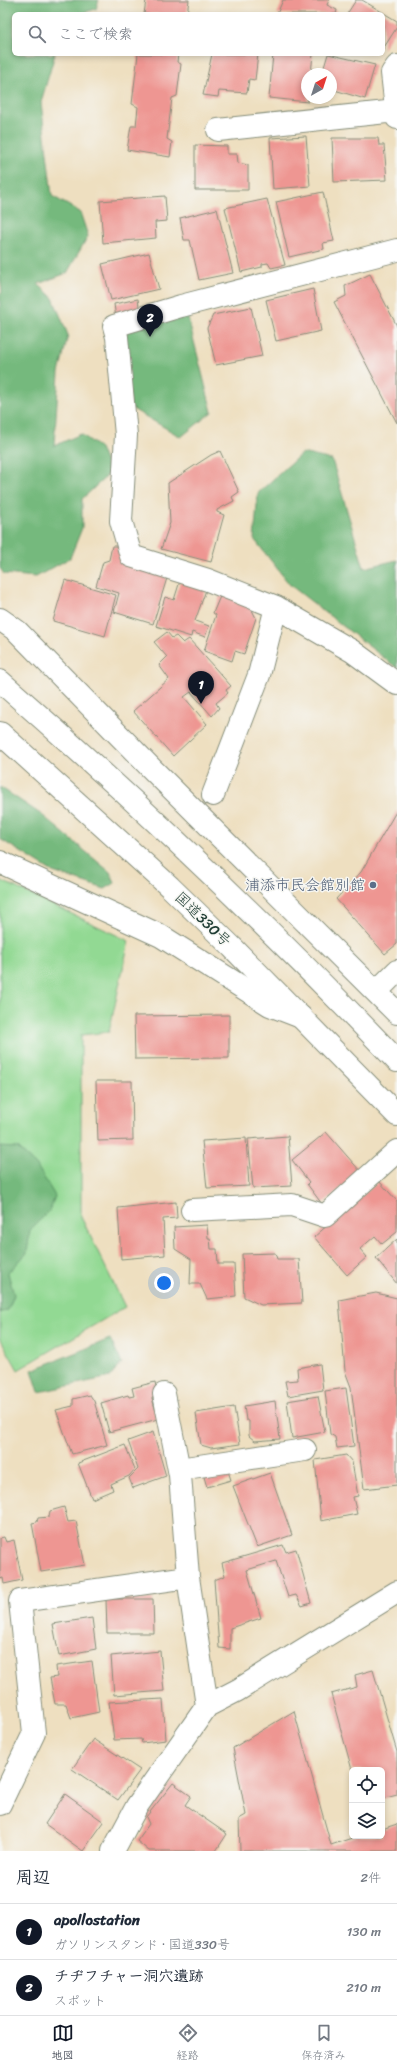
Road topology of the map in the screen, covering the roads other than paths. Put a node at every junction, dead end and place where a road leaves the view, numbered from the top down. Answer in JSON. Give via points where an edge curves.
{"nodes":[{"id":1,"x":397,"y":66,"type":"edge"},
{"id":2,"x":397,"y":114,"type":"edge"},
{"id":3,"x":218,"y":130,"type":"dead end"},
{"id":4,"x":397,"y":250,"type":"edge"},
{"id":5,"x":276,"y":607,"type":"junction"},
{"id":6,"x":0,"y":613,"type":"edge"},
{"id":7,"x":9,"y":625,"type":"edge"},
{"id":8,"x":0,"y":680,"type":"edge"},
{"id":9,"x":397,"y":684,"type":"edge"},
{"id":10,"x":0,"y":733,"type":"edge"},
{"id":11,"x":212,"y":794,"type":"dead end"},
{"id":12,"x":0,"y":862,"type":"edge"},
{"id":13,"x":397,"y":971,"type":"edge"},
{"id":14,"x":377,"y":991,"type":"junction"},
{"id":15,"x":397,"y":1013,"type":"edge"},
{"id":16,"x":301,"y":1016,"type":"junction"},
{"id":17,"x":397,"y":1061,"type":"edge"},
{"id":18,"x":397,"y":1115,"type":"edge"},
{"id":19,"x":397,"y":1152,"type":"edge"},
{"id":20,"x":192,"y":1210,"type":"dead end"},
{"id":21,"x":164,"y":1394,"type":"dead end"},
{"id":22,"x":305,"y":1450,"type":"dead end"},
{"id":23,"x":179,"y":1469,"type":"junction"},
{"id":24,"x":188,"y":1577,"type":"junction"},
{"id":25,"x":397,"y":1592,"type":"edge"},
{"id":26,"x":207,"y":1706,"type":"junction"},
{"id":27,"x":0,"y":1804,"type":"edge"},
{"id":28,"x":113,"y":1851,"type":"edge"}],
"edges":[{"from":1,"to":2,"type":"main road","via":[[392,73]]},
{"from":2,"to":3,"type":"main road"},
{"from":4,"to":5,"type":"main road","via":[[114,326],[126,435],[121,521],[131,556],[208,580]]},
{"from":5,"to":9,"type":"main road","via":[[352,650]]},
{"from":5,"to":11,"type":"main road","via":[[259,675]]},
{"from":6,"to":7,"type":"main road"},
{"from":7,"to":14,"type":"main road"},
{"from":8,"to":17,"type":"main road","via":[[194,856],[308,968]]},
{"from":10,"to":16,"type":"main road","name":"国道330号","via":[[170,887]]},
{"from":12,"to":16,"type":"main road","via":[[161,936],[270,1005]]},
{"from":13,"to":14,"type":"main road"},
{"from":14,"to":15,"type":"main road"},
{"from":16,"to":18,"type":"main road","name":"国道330号"},
{"from":19,"to":20,"type":"main road","via":[[325,1216],[292,1205]]},
{"from":21,"to":23,"type":"main road"},
{"from":22,"to":23,"type":"main road"},
{"from":23,"to":24,"type":"main road"},
{"from":24,"to":26,"type":"main road"},
{"from":24,"to":27,"type":"main road","via":[[20,1600],[34,1733]]},
{"from":25,"to":26,"type":"main road","via":[[238,1690]]},
{"from":26,"to":28,"type":"main road","via":[[137,1806]]}]}
